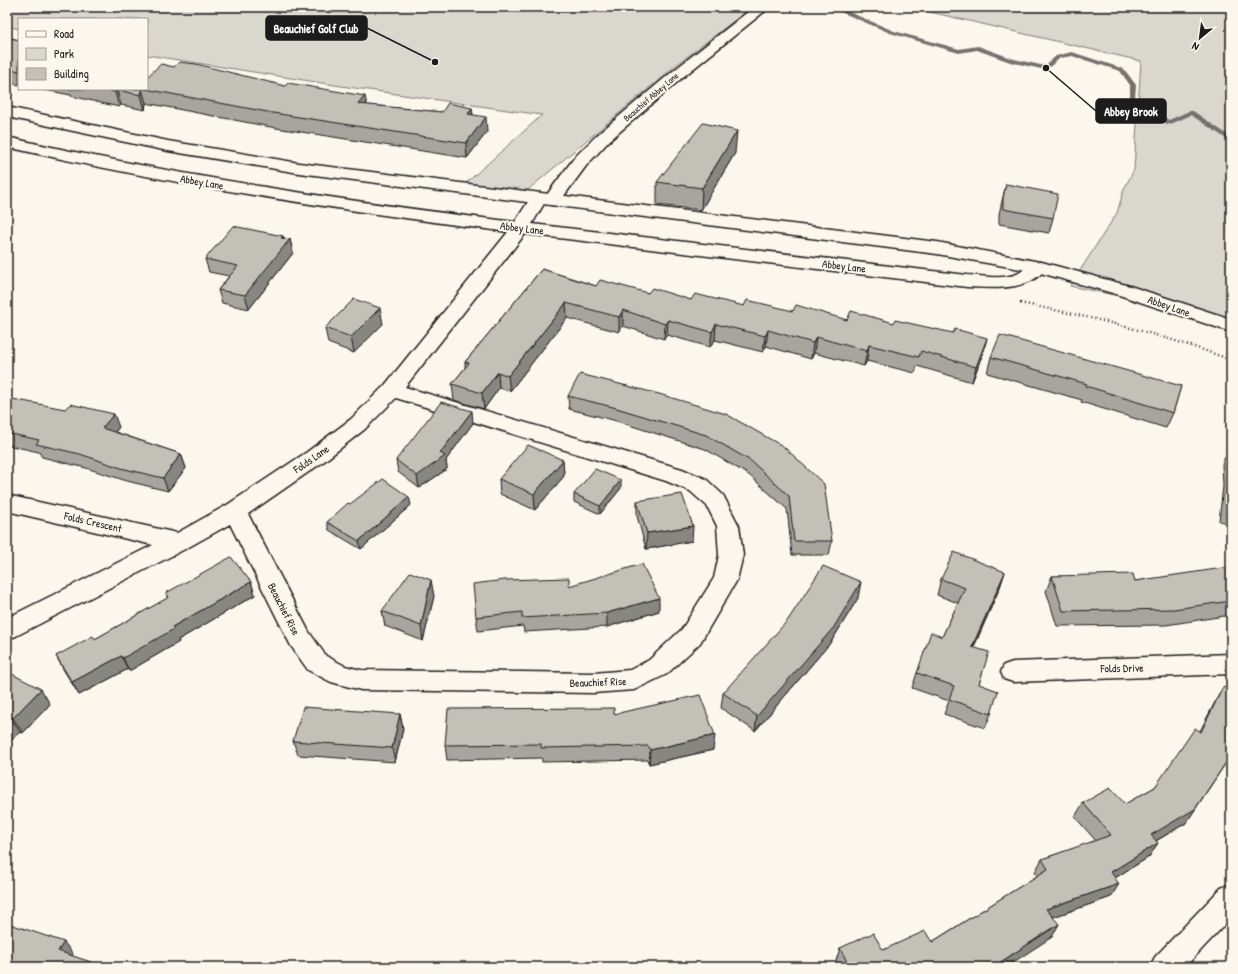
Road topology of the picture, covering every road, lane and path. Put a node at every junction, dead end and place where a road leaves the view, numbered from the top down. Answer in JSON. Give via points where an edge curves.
{"nodes":[{"id":1,"x":763,"y":7,"type":"edge"},
{"id":2,"x":7,"y":112,"type":"edge"},
{"id":3,"x":7,"y":142,"type":"edge"},
{"id":4,"x":546,"y":199,"type":"junction"},
{"id":5,"x":520,"y":228,"type":"junction"},
{"id":6,"x":1038,"y":267,"type":"junction"},
{"id":7,"x":1231,"y":326,"type":"edge"},
{"id":8,"x":392,"y":390,"type":"junction"},
{"id":9,"x":7,"y":503,"type":"edge"},
{"id":10,"x":235,"y":511,"type":"junction"},
{"id":11,"x":179,"y":542,"type":"junction"},
{"id":12,"x":7,"y":629,"type":"edge"},
{"id":13,"x":1231,"y":664,"type":"edge"},
{"id":14,"x":1013,"y":672,"type":"dead end"},
{"id":15,"x":1231,"y":898,"type":"edge"},
{"id":16,"x":1165,"y":967,"type":"edge"}],
"edges":[{"from":1,"to":4,"type":"street","name":"Beauchief Abbey Lane","via":[[678,74],[603,138]]},
{"from":2,"to":4,"type":"street","name":"Abbey Lane","via":[[168,146],[299,168]]},
{"from":3,"to":5,"type":"street","name":"Abbey Lane","via":[[154,174],[283,196]]},
{"from":4,"to":5,"type":"street","name":"Folds Lane"},
{"from":4,"to":6,"type":"street","name":"Abbey Lane","via":[[937,248]]},
{"from":5,"to":6,"type":"street","name":"Abbey Lane","via":[[967,281],[1000,283],[1023,278]]},
{"from":5,"to":8,"type":"street","name":"Folds Lane"},
{"from":6,"to":7,"type":"street","name":"Abbey Lane","via":[[1123,290]]},
{"from":8,"to":10,"type":"street","name":"Folds Lane","via":[[358,424],[315,457]]},
{"from":8,"to":10,"type":"street","name":"Beauchief Rise","via":[[674,475],[698,485],[715,501],[728,526],[731,556],[725,580],[691,636],[658,667],[634,680],[593,683],[361,680],[340,675],[317,663],[300,639]]},
{"from":9,"to":11,"type":"street","name":"Folds Crescent"},
{"from":10,"to":11,"type":"street","name":"Folds Lane"},
{"from":11,"to":12,"type":"street","name":"Folds Lane"},
{"from":13,"to":14,"type":"street","name":"Folds Drive"},
{"from":15,"to":16,"type":"street"}]}
